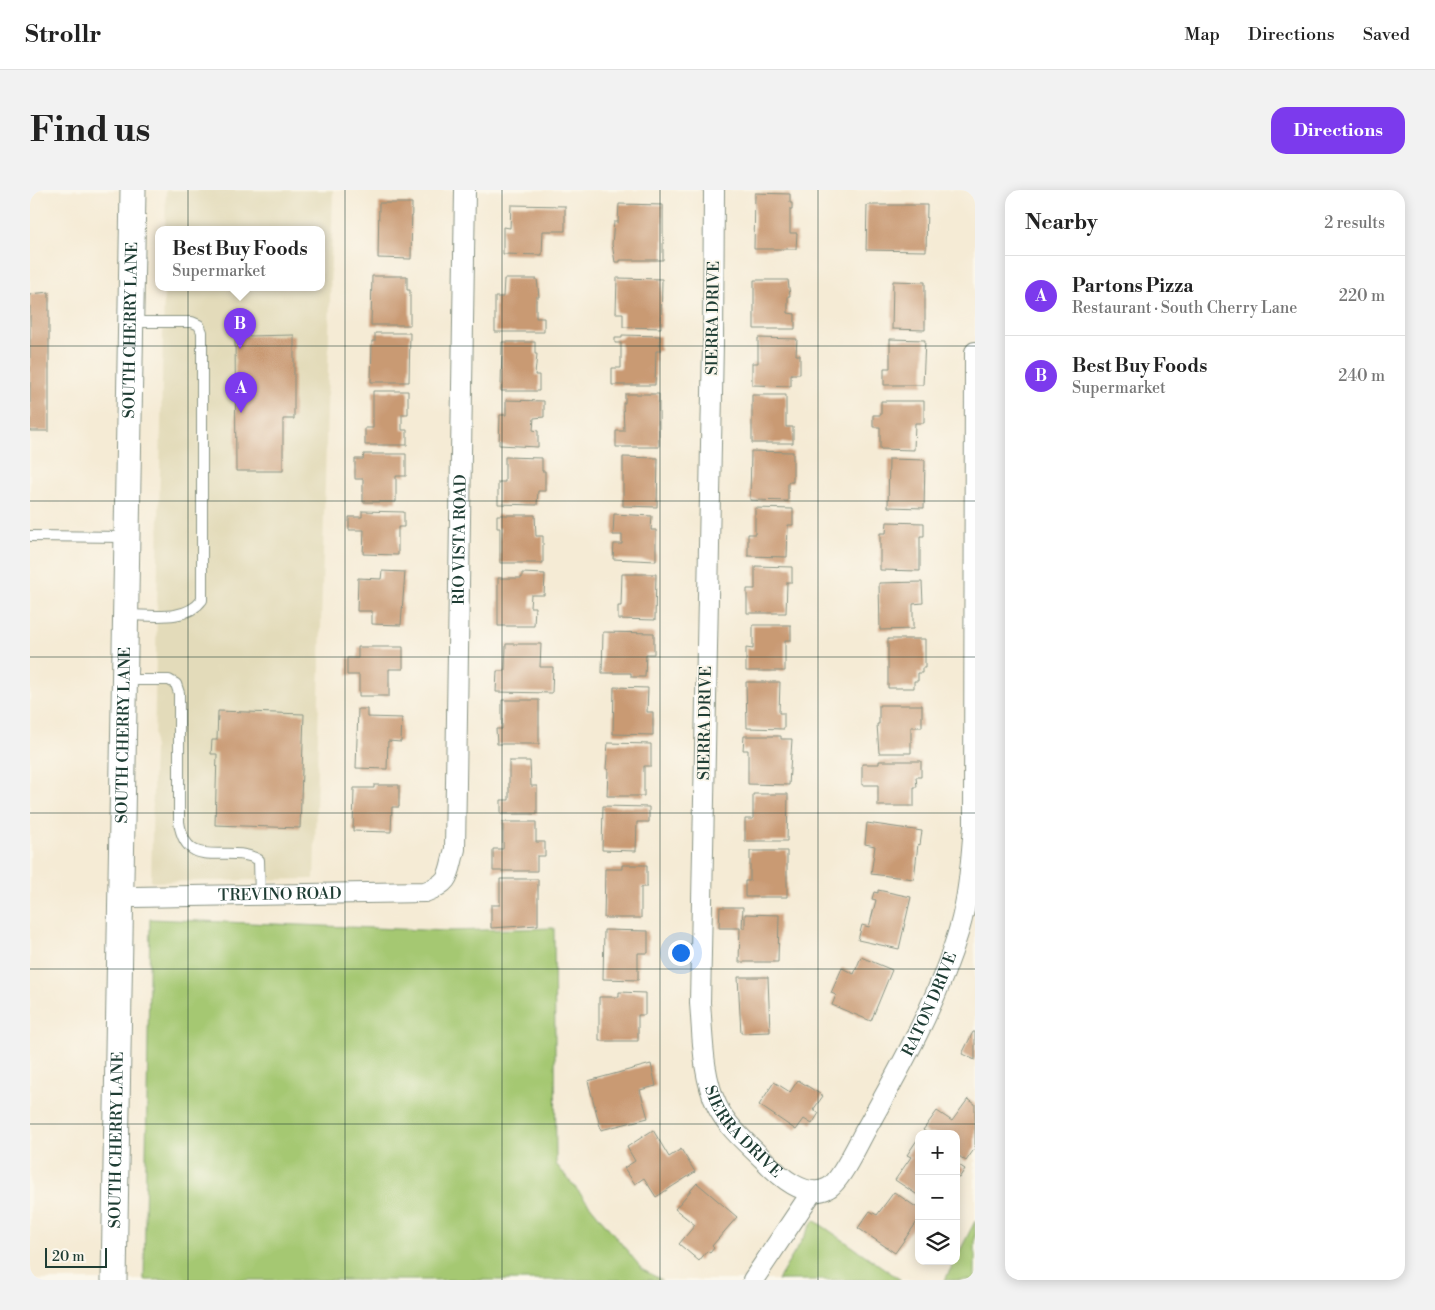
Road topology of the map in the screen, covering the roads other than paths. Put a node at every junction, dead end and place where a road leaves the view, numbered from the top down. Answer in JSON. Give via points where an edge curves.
{"nodes":[{"id":1,"x":133,"y":190,"type":"edge"},
{"id":2,"x":465,"y":190,"type":"edge"},
{"id":3,"x":714,"y":190,"type":"edge"},
{"id":4,"x":132,"y":322,"type":"junction"},
{"id":5,"x":975,"y":352,"type":"edge"},
{"id":6,"x":30,"y":536,"type":"edge"},
{"id":7,"x":128,"y":537,"type":"junction"},
{"id":8,"x":127,"y":615,"type":"junction"},
{"id":9,"x":125,"y":680,"type":"junction"},
{"id":10,"x":441,"y":886,"type":"joint"},
{"id":11,"x":119,"y":895,"type":"junction"},
{"id":12,"x":260,"y":895,"type":"junction"},
{"id":13,"x":821,"y":1190,"type":"junction"},
{"id":14,"x":114,"y":1280,"type":"edge"},
{"id":15,"x":753,"y":1280,"type":"edge"}],
"edges":[{"from":1,"to":4,"type":"street","name":"SOUTH CHERRY LANE"},
{"from":2,"to":10,"type":"street","name":"RIO VISTA ROAD","via":[[455,849],[447,879]]},
{"from":3,"to":13,"type":"street","name":"SIERRA DRIVE","via":[[700,1003],[706,1079],[717,1108],[769,1165],[797,1186]]},
{"from":4,"to":7,"type":"street","name":"SOUTH CHERRY LANE"},
{"from":4,"to":8,"type":"lane","via":[[192,322],[199,325],[202,332],[202,600],[196,609],[185,614]]},
{"from":5,"to":13,"type":"street","name":"RATON DRIVE","via":[[974,816],[969,886],[959,930],[909,1052],[846,1165]]},
{"from":6,"to":7,"type":"lane"},
{"from":7,"to":8,"type":"street","name":"SOUTH CHERRY LANE"},
{"from":8,"to":9,"type":"street","name":"SOUTH CHERRY LANE"},
{"from":9,"to":11,"type":"street","name":"SOUTH CHERRY LANE"},
{"from":9,"to":12,"type":"lane","via":[[169,680],[176,684],[179,693],[181,840],[195,852],[250,855],[259,860]]},
{"from":10,"to":12,"type":"street","name":"TREVINO ROAD","via":[[425,892]]},
{"from":11,"to":12,"type":"street","name":"TREVINO ROAD","via":[[134,898]]},
{"from":11,"to":14,"type":"street","name":"SOUTH CHERRY LANE"},
{"from":13,"to":15,"type":"street","name":"RATON DRIVE"}]}
